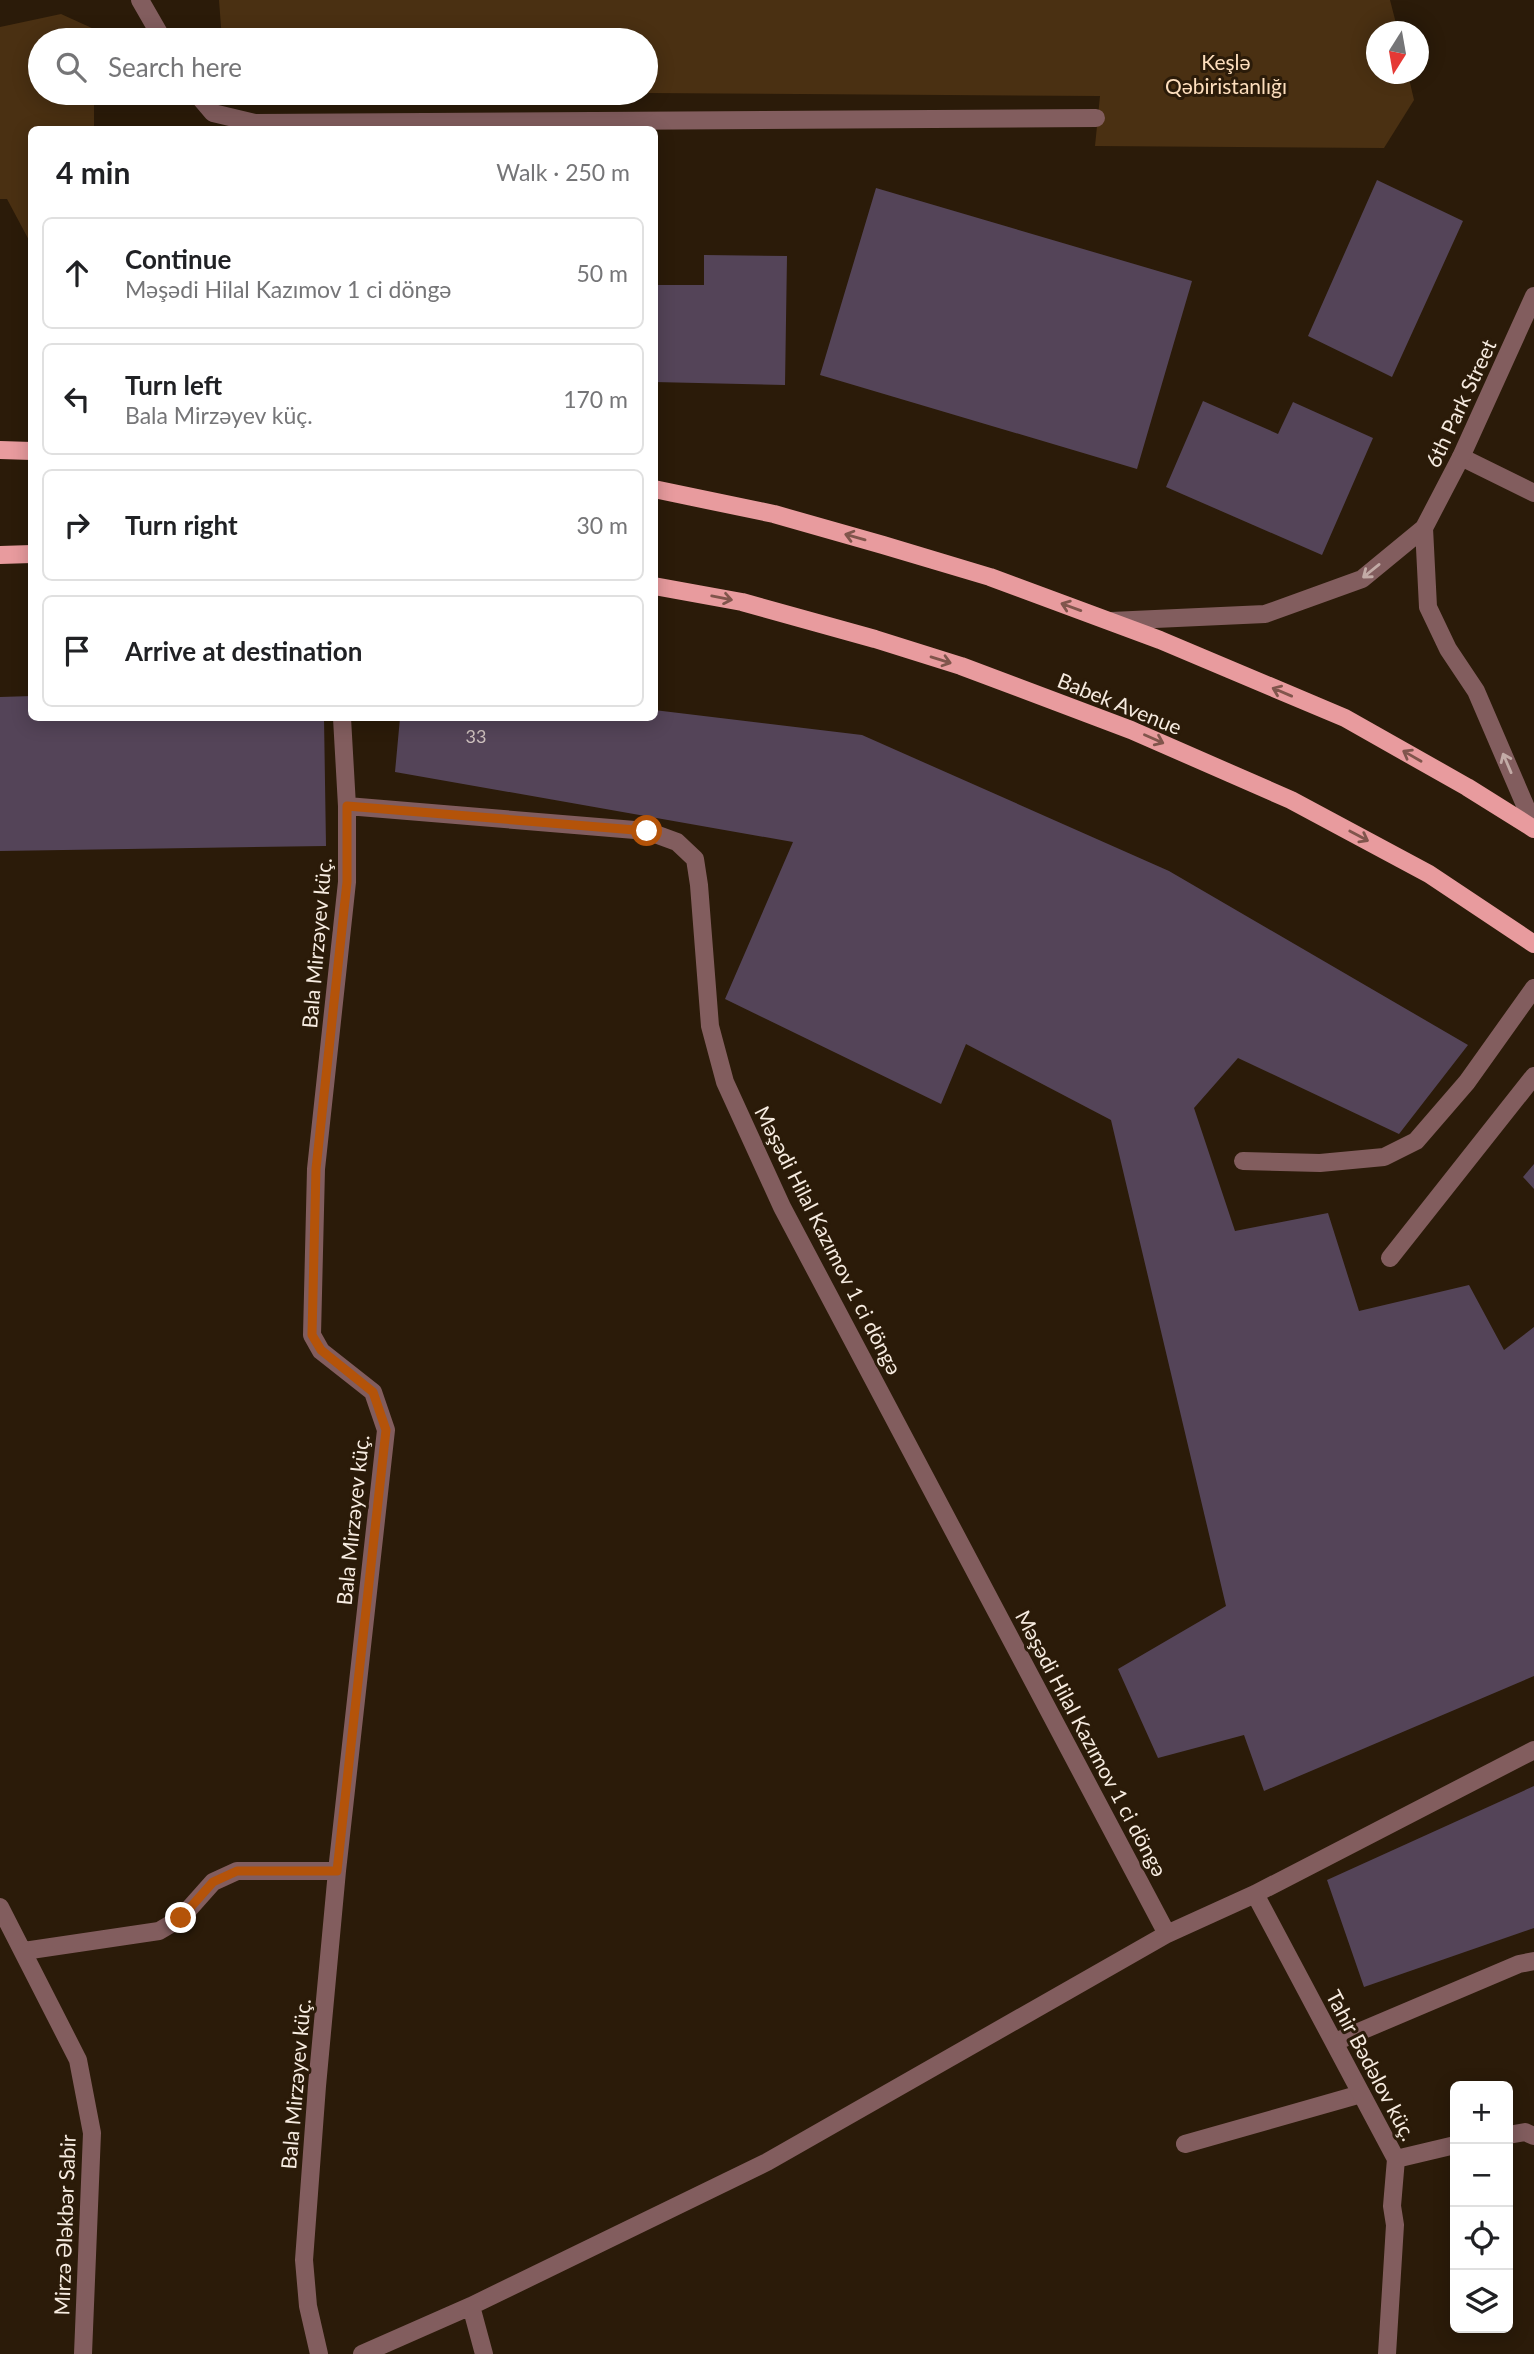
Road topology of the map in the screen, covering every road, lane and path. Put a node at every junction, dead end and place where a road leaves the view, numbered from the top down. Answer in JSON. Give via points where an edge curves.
{"nodes":[{"id":1,"x":140,"y":0,"type":"edge"},
{"id":2,"x":156,"y":28,"type":"edge"},
{"id":3,"x":205,"y":105,"type":"edge"},
{"id":4,"x":1096,"y":118,"type":"dead end"},
{"id":5,"x":1534,"y":296,"type":"edge"},
{"id":6,"x":0,"y":450,"type":"edge"},
{"id":7,"x":28,"y":451,"type":"edge"},
{"id":8,"x":1461,"y":457,"type":"junction"},
{"id":9,"x":658,"y":490,"type":"edge"},
{"id":10,"x":1534,"y":494,"type":"edge"},
{"id":11,"x":1424,"y":528,"type":"junction"},
{"id":12,"x":0,"y":555,"type":"edge"},
{"id":13,"x":28,"y":555,"type":"edge"},
{"id":14,"x":658,"y":587,"type":"edge"},
{"id":15,"x":1110,"y":621,"type":"junction"},
{"id":16,"x":342,"y":721,"type":"edge"},
{"id":17,"x":347,"y":806,"type":"junction"},
{"id":18,"x":1534,"y":827,"type":"edge"},
{"id":19,"x":1534,"y":944,"type":"edge"},
{"id":20,"x":1534,"y":988,"type":"edge"},
{"id":21,"x":1534,"y":1076,"type":"edge"},
{"id":22,"x":1243,"y":1161,"type":"dead end"},
{"id":23,"x":1390,"y":1258,"type":"dead end"},
{"id":24,"x":1534,"y":1751,"type":"edge"},
{"id":25,"x":337,"y":1871,"type":"junction"},
{"id":26,"x":1255,"y":1894,"type":"junction"},
{"id":27,"x":0,"y":1907,"type":"edge"},
{"id":28,"x":1167,"y":1934,"type":"junction"},
{"id":29,"x":24,"y":1951,"type":"junction"},
{"id":30,"x":1534,"y":1961,"type":"edge"},
{"id":31,"x":1335,"y":2042,"type":"junction"},
{"id":32,"x":1361,"y":2094,"type":"junction"},
{"id":33,"x":1513,"y":2134,"type":"edge"},
{"id":34,"x":1534,"y":2136,"type":"edge"},
{"id":35,"x":1185,"y":2144,"type":"dead end"},
{"id":36,"x":1450,"y":2146,"type":"edge"},
{"id":37,"x":1396,"y":2160,"type":"junction"},
{"id":38,"x":471,"y":2306,"type":"junction"},
{"id":39,"x":83,"y":2354,"type":"edge"},
{"id":40,"x":319,"y":2354,"type":"edge"},
{"id":41,"x":362,"y":2354,"type":"edge"},
{"id":42,"x":484,"y":2354,"type":"edge"},
{"id":43,"x":1387,"y":2354,"type":"edge"}],
"edges":[{"from":1,"to":2,"type":"street"},
{"from":3,"to":4,"type":"street","via":[[212,113],[255,123]]},
{"from":5,"to":8,"type":"street","name":"6th Park Street"},
{"from":6,"to":7,"type":"main road"},
{"from":8,"to":10,"type":"street"},
{"from":8,"to":11,"type":"street","name":"6th Park Street"},
{"from":15,"to":9,"type":"main road","one_way":true,"via":[[990,577],[883,545],[774,514]]},
{"from":11,"to":15,"type":"street","one_way":true,"via":[[1362,579],[1265,614]]},
{"from":18,"to":11,"type":"street","one_way":true,"via":[[1476,691],[1428,607]]},
{"from":12,"to":13,"type":"main road"},
{"from":14,"to":19,"type":"main road","name":"Babek Avenue","one_way":true,"via":[[742,602],[875,639],[1131,730],[1303,806],[1429,874]]},
{"from":18,"to":15,"type":"main road","one_way":true,"via":[[1345,718]]},
{"from":16,"to":17,"type":"street","name":"Bala Mirzəyev küç."},
{"from":17,"to":25,"type":"street","name":"Bala Mirzəyev küç.","via":[[347,882],[316,1169],[312,1335],[321,1350],[373,1392],[386,1430]]},
{"from":17,"to":28,"type":"street","name":"Məşədi Hilal Kazımov 1 ci döngə","via":[[647,831],[677,842],[695,859],[710,1026],[725,1082],[782,1207]]},
{"from":20,"to":22,"type":"street","via":[[1467,1082],[1416,1141],[1384,1157],[1320,1163]]},
{"from":21,"to":23,"type":"street"},
{"from":24,"to":26,"type":"street"},
{"from":25,"to":29,"type":"street","via":[[237,1871],[213,1882],[181,1918],[159,1931]]},
{"from":25,"to":40,"type":"street","name":"Bala Mirzəyev küç.","via":[[304,2260],[307,2306]]},
{"from":26,"to":28,"type":"street"},
{"from":26,"to":31,"type":"street","name":"Tahir Bədəlov küç."},
{"from":27,"to":29,"type":"street","name":"Mirzə Ələkbər Sabir"},
{"from":28,"to":38,"type":"street","via":[[767,2162]]},
{"from":29,"to":39,"type":"street","name":"Mirzə Ələkbər Sabir","via":[[78,2060],[92,2133]]},
{"from":30,"to":31,"type":"street"},
{"from":31,"to":32,"type":"street","name":"Tahir Bədəlov küç."},
{"from":32,"to":35,"type":"street"},
{"from":32,"to":37,"type":"street","name":"Tahir Bədəlov küç."},
{"from":33,"to":34,"type":"street"},
{"from":36,"to":37,"type":"street"},
{"from":37,"to":43,"type":"street","name":"Tahir Bədəlov küç."},
{"from":38,"to":41,"type":"street"},
{"from":38,"to":42,"type":"street"}]}
